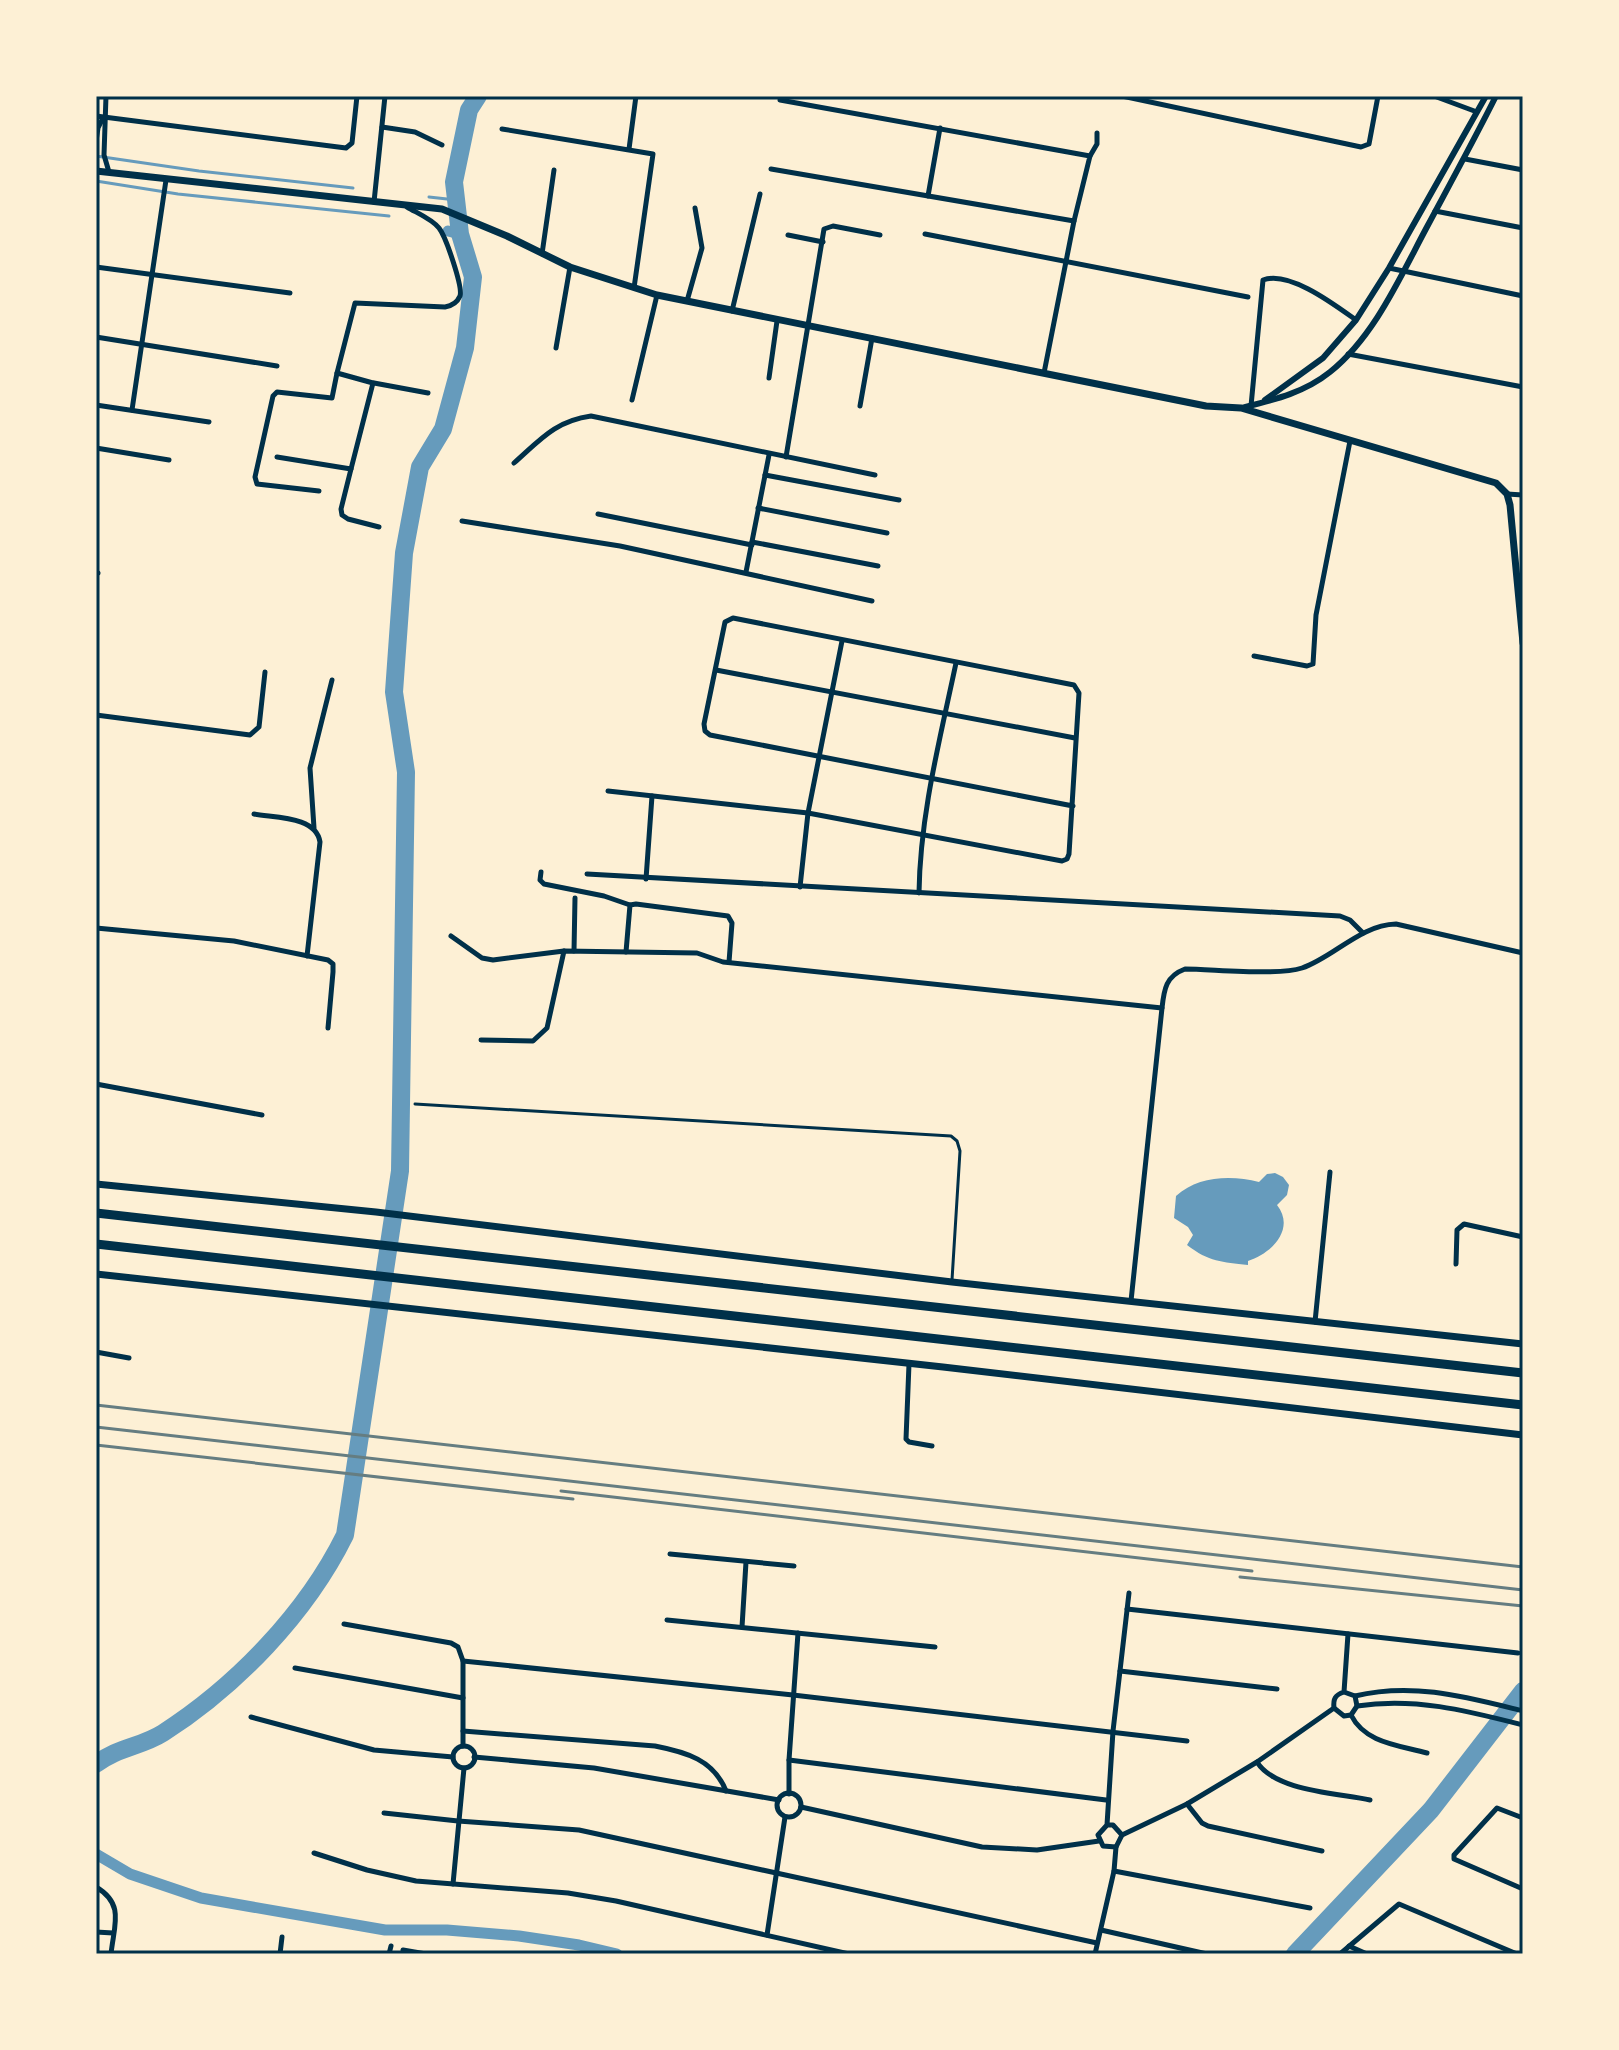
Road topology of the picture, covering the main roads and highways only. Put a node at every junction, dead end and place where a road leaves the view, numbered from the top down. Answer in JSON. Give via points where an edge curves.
{"nodes":[{"id":1,"x":96,"y":171,"type":"edge"},
{"id":2,"x":1523,"y":643,"type":"edge"},
{"id":3,"x":96,"y":1184,"type":"edge"},
{"id":4,"x":96,"y":1213,"type":"edge"},
{"id":5,"x":96,"y":1244,"type":"edge"},
{"id":6,"x":96,"y":1274,"type":"edge"},
{"id":7,"x":1523,"y":1344,"type":"edge"},
{"id":8,"x":1523,"y":1373,"type":"edge"},
{"id":9,"x":1523,"y":1405,"type":"edge"},
{"id":10,"x":1523,"y":1435,"type":"edge"}],
"edges":[{"from":1,"to":2,"type":"main road","via":[[165,183],[442,209],[570,267],[657,295],[1206,406],[1241,408],[1496,483],[1507,494]]},
{"from":3,"to":7,"type":"main road"},
{"from":4,"to":8,"type":"highway"},
{"from":5,"to":9,"type":"highway"},
{"from":6,"to":10,"type":"main road"}]}
